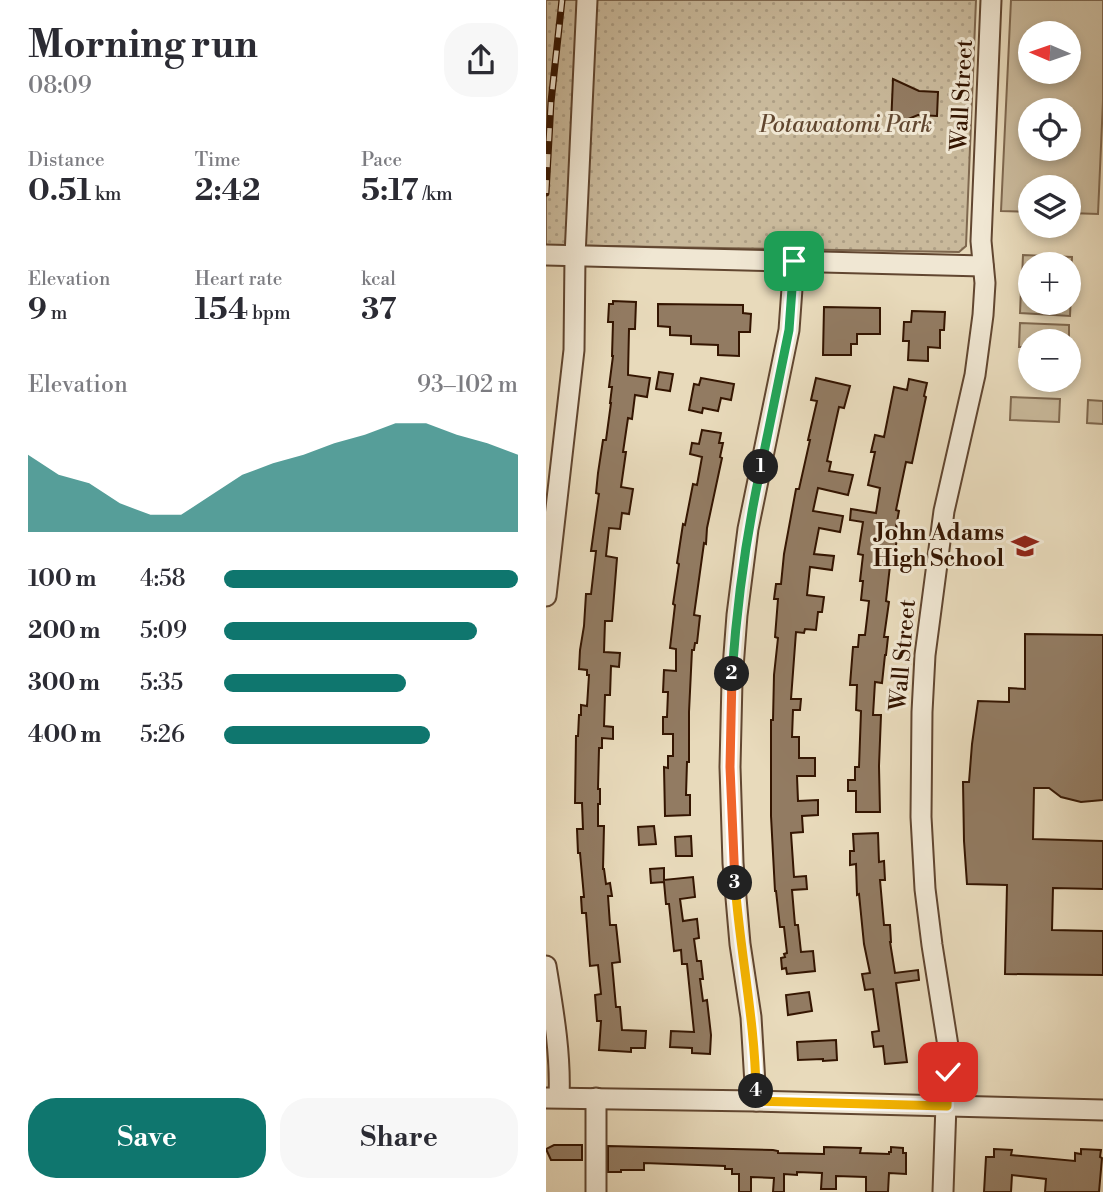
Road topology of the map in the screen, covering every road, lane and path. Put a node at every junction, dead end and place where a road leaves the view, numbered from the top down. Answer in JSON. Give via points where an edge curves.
{"nodes":[{"id":1,"x":587,"y":0,"type":"edge"},
{"id":2,"x":991,"y":0,"type":"edge"},
{"id":3,"x":546,"y":255,"type":"edge"},
{"id":4,"x":575,"y":256,"type":"junction"},
{"id":5,"x":794,"y":261,"type":"junction"},
{"id":6,"x":983,"y":266,"type":"junction"},
{"id":7,"x":546,"y":596,"type":"edge"},
{"id":8,"x":546,"y":967,"type":"edge"},
{"id":9,"x":552,"y":1097,"type":"edge"},
{"id":10,"x":596,"y":1098,"type":"junction"},
{"id":11,"x":756,"y":1101,"type":"junction"},
{"id":12,"x":947,"y":1106,"type":"junction"},
{"id":13,"x":1103,"y":1110,"type":"edge"},
{"id":14,"x":596,"y":1192,"type":"edge"},
{"id":15,"x":943,"y":1192,"type":"edge"}],
"edges":[{"from":1,"to":4,"type":"street"},
{"from":2,"to":6,"type":"street","name":"Wall Street"},
{"from":3,"to":4,"type":"street"},
{"from":4,"to":5,"type":"street"},
{"from":4,"to":7,"type":"street","via":[[574,351]]},
{"from":5,"to":6,"type":"street"},
{"from":5,"to":11,"type":"street","via":[[789,330],[748,529],[732,681],[733,863]]},
{"from":6,"to":12,"type":"street","name":"Wall Street","via":[[984,315],[944,511],[926,642],[922,712],[925,889],[948,1046]]},
{"from":8,"to":9,"type":"street","via":[[559,1066]]},
{"from":9,"to":10,"type":"street"},
{"from":10,"to":11,"type":"street"},
{"from":10,"to":14,"type":"street"},
{"from":11,"to":12,"type":"street"},
{"from":12,"to":13,"type":"street"},
{"from":12,"to":15,"type":"street","name":"Wall Street"}]}
